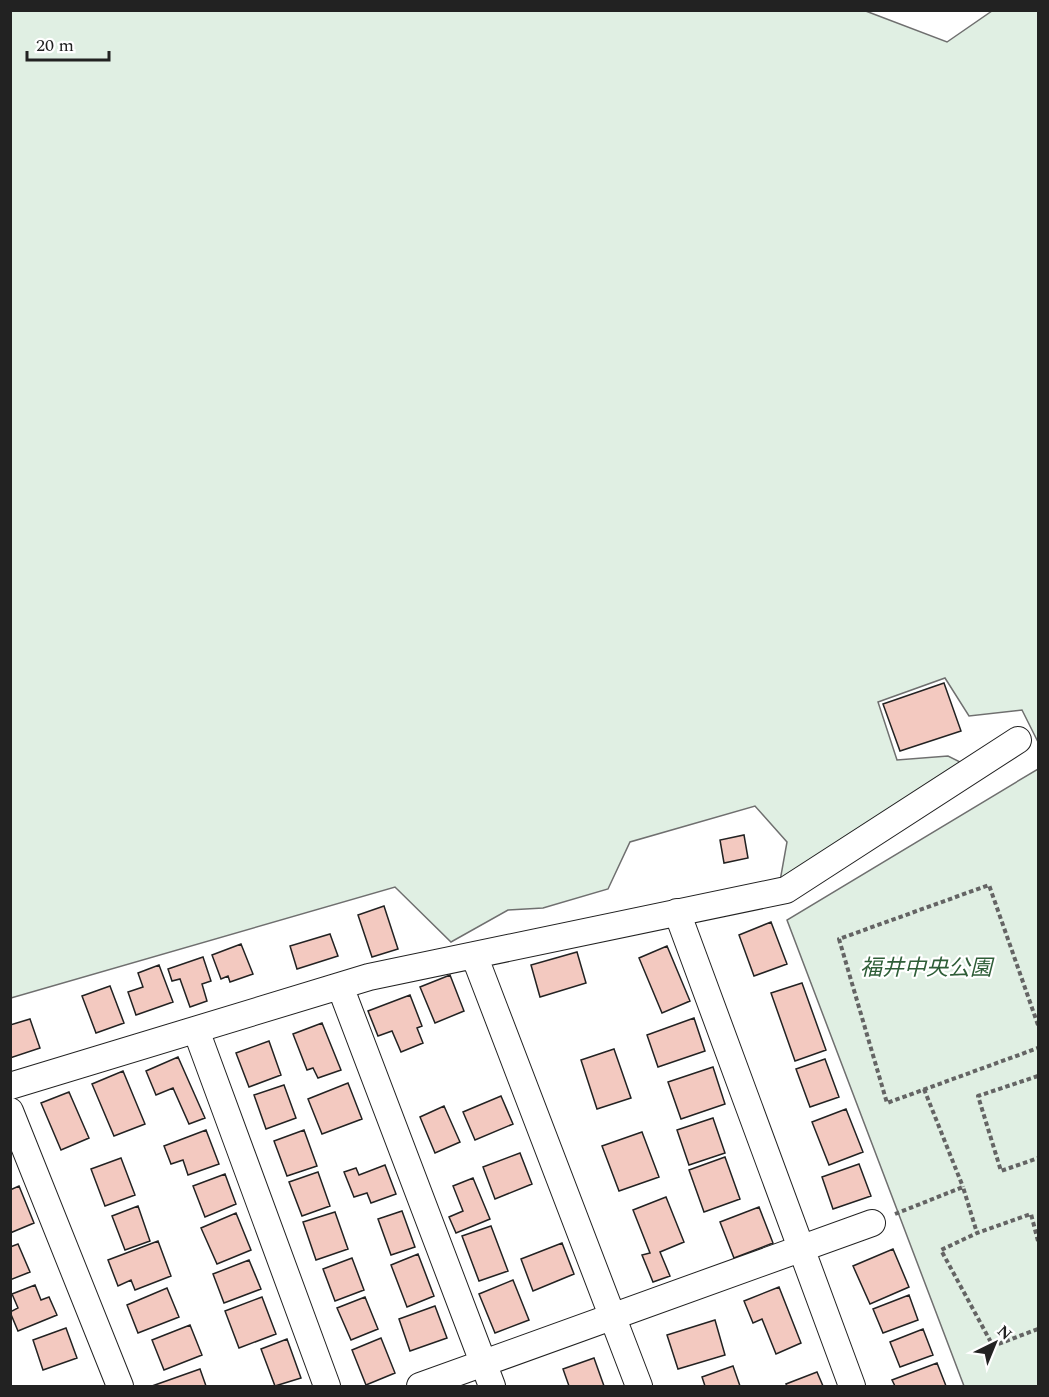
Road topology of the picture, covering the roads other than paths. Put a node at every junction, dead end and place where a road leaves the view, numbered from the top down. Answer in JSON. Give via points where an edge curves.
{"nodes":[{"id":1,"x":1018,"y":740,"type":"dead end"},
{"id":2,"x":677,"y":912,"type":"junction"},
{"id":3,"x":474,"y":955,"type":"junction"},
{"id":4,"x":340,"y":986,"type":"junction"},
{"id":5,"x":196,"y":1030,"type":"junction"},
{"id":6,"x":10,"y":1086,"type":"edge"},
{"id":7,"x":10,"y":1112,"type":"edge"},
{"id":8,"x":872,"y":1223,"type":"road end"},
{"id":9,"x":802,"y":1248,"type":"junction"},
{"id":10,"x":614,"y":1316,"type":"junction"},
{"id":11,"x":488,"y":1375,"type":"edge"},
{"id":12,"x":120,"y":1386,"type":"edge"},
{"id":13,"x":327,"y":1386,"type":"edge"},
{"id":14,"x":420,"y":1386,"type":"edge"},
{"id":15,"x":639,"y":1386,"type":"edge"},
{"id":16,"x":852,"y":1386,"type":"edge"}],
"edges":[{"from":1,"to":2,"type":"street","via":[[786,890]]},
{"from":2,"to":3,"type":"street"},
{"from":2,"to":9,"type":"street"},
{"from":3,"to":4,"type":"street"},
{"from":3,"to":10,"type":"street"},
{"from":4,"to":5,"type":"street"},
{"from":4,"to":11,"type":"street"},
{"from":5,"to":6,"type":"street"},
{"from":5,"to":13,"type":"street"},
{"from":7,"to":12,"type":"street"},
{"from":8,"to":9,"type":"street"},
{"from":9,"to":10,"type":"street"},
{"from":9,"to":16,"type":"street"},
{"from":10,"to":11,"type":"street"},
{"from":10,"to":15,"type":"street"},
{"from":11,"to":14,"type":"street"}]}
